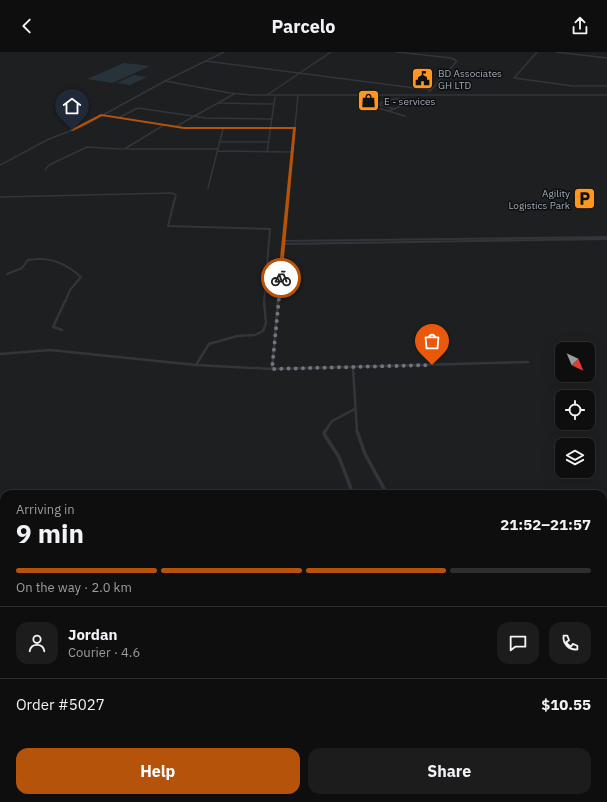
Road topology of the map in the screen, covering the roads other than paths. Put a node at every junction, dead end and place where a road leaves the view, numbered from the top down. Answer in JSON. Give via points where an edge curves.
{"nodes":[{"id":1,"x":224,"y":52,"type":"edge"},
{"id":2,"x":331,"y":52,"type":"edge"},
{"id":3,"x":397,"y":52,"type":"edge"},
{"id":4,"x":537,"y":52,"type":"edge"},
{"id":5,"x":556,"y":52,"type":"edge"},
{"id":6,"x":607,"y":58,"type":"edge"},
{"id":7,"x":205,"y":61,"type":"junction"},
{"id":8,"x":299,"y":74,"type":"junction"},
{"id":9,"x":165,"y":81,"type":"junction"},
{"id":10,"x":607,"y":86,"type":"edge"},
{"id":11,"x":430,"y":91,"type":"junction"},
{"id":12,"x":234,"y":94,"type":"junction"},
{"id":13,"x":267,"y":95,"type":"junction"},
{"id":14,"x":298,"y":95,"type":"junction"},
{"id":15,"x":405,"y":95,"type":"junction"},
{"id":16,"x":427,"y":95,"type":"junction"},
{"id":17,"x":434,"y":95,"type":"junction"},
{"id":18,"x":607,"y":95,"type":"edge"},
{"id":19,"x":275,"y":97,"type":"dead end"},
{"id":20,"x":407,"y":99,"type":"junction"},
{"id":21,"x":366,"y":100,"type":"dead end"},
{"id":22,"x":219,"y":103,"type":"junction"},
{"id":23,"x":273,"y":104,"type":"junction"},
{"id":24,"x":378,"y":104,"type":"junction"},
{"id":25,"x":372,"y":106,"type":"junction"},
{"id":26,"x":395,"y":109,"type":"junction"},
{"id":27,"x":389,"y":111,"type":"junction"},
{"id":28,"x":101,"y":115,"type":"junction"},
{"id":29,"x":196,"y":116,"type":"junction"},
{"id":30,"x":405,"y":116,"type":"dead end"},
{"id":31,"x":118,"y":118,"type":"junction"},
{"id":32,"x":271,"y":119,"type":"junction"},
{"id":33,"x":164,"y":126,"type":"junction"},
{"id":34,"x":175,"y":127,"type":"junction"},
{"id":35,"x":270,"y":128,"type":"junction"},
{"id":36,"x":295,"y":128,"type":"junction"},
{"id":37,"x":223,"y":129,"type":"junction"},
{"id":38,"x":220,"y":142,"type":"junction"},
{"id":39,"x":268,"y":142,"type":"junction"},
{"id":40,"x":124,"y":148,"type":"junction"},
{"id":41,"x":218,"y":150,"type":"junction"},
{"id":42,"x":267,"y":152,"type":"junction"},
{"id":43,"x":293,"y":152,"type":"junction"},
{"id":44,"x":0,"y":165,"type":"edge"},
{"id":45,"x":45,"y":170,"type":"dead end"},
{"id":46,"x":208,"y":188,"type":"dead end"},
{"id":47,"x":0,"y":197,"type":"edge"},
{"id":48,"x":607,"y":238,"type":"edge"},
{"id":49,"x":284,"y":243,"type":"junction"},
{"id":50,"x":7,"y":274,"type":"dead end"},
{"id":51,"x":62,"y":330,"type":"dead end"},
{"id":52,"x":0,"y":354,"type":"edge"},
{"id":53,"x":528,"y":362,"type":"dead end"},
{"id":54,"x":196,"y":365,"type":"junction"},
{"id":55,"x":353,"y":368,"type":"junction"},
{"id":56,"x":272,"y":369,"type":"junction"},
{"id":57,"x":355,"y":409,"type":"junction"},
{"id":58,"x":350,"y":490,"type":"edge"},
{"id":59,"x":385,"y":490,"type":"edge"}],
"edges":[{"from":1,"to":7,"type":"street"},
{"from":2,"to":8,"type":"street"},
{"from":3,"to":11,"type":"street","via":[[451,58],[457,61]]},
{"from":4,"to":10,"type":"street","via":[[514,78],[576,87]]},
{"from":5,"to":6,"type":"street"},
{"from":7,"to":8,"type":"street"},
{"from":7,"to":9,"type":"street"},
{"from":8,"to":11,"type":"street"},
{"from":8,"to":13,"type":"street"},
{"from":9,"to":12,"type":"street"},
{"from":9,"to":28,"type":"street"},
{"from":11,"to":16,"type":"street"},
{"from":11,"to":17,"type":"street"},
{"from":12,"to":13,"type":"street"},
{"from":12,"to":22,"type":"street"},
{"from":13,"to":14,"type":"street"},
{"from":14,"to":15,"type":"street"},
{"from":14,"to":36,"type":"street"},
{"from":15,"to":16,"type":"street"},
{"from":15,"to":20,"type":"street"},
{"from":16,"to":17,"type":"street"},
{"from":17,"to":18,"type":"street"},
{"from":19,"to":23,"type":"street"},
{"from":20,"to":24,"type":"street","via":[[394,99]]},
{"from":20,"to":26,"type":"street","via":[[408,103]]},
{"from":21,"to":25,"type":"street","via":[[359,102]]},
{"from":22,"to":23,"type":"street"},
{"from":22,"to":29,"type":"street"},
{"from":23,"to":32,"type":"street"},
{"from":24,"to":25,"type":"street"},
{"from":24,"to":26,"type":"street"},
{"from":25,"to":27,"type":"street"},
{"from":26,"to":27,"type":"street"},
{"from":27,"to":30,"type":"street"},
{"from":28,"to":31,"type":"street"},
{"from":28,"to":44,"type":"street","via":[[83,126],[48,139]]},
{"from":29,"to":31,"type":"street","via":[[138,108]]},
{"from":29,"to":32,"type":"street","via":[[218,119]]},
{"from":29,"to":34,"type":"street"},
{"from":31,"to":33,"type":"street"},
{"from":32,"to":35,"type":"street"},
{"from":33,"to":34,"type":"street"},
{"from":33,"to":40,"type":"street"},
{"from":34,"to":37,"type":"street"},
{"from":35,"to":36,"type":"street"},
{"from":35,"to":37,"type":"street"},
{"from":35,"to":39,"type":"street"},
{"from":36,"to":43,"type":"street"},
{"from":37,"to":38,"type":"street"},
{"from":38,"to":39,"type":"street"},
{"from":38,"to":41,"type":"street"},
{"from":39,"to":42,"type":"street"},
{"from":40,"to":41,"type":"street"},
{"from":40,"to":45,"type":"street","via":[[87,146]]},
{"from":41,"to":42,"type":"street"},
{"from":41,"to":46,"type":"street"},
{"from":42,"to":43,"type":"street"},
{"from":43,"to":49,"type":"street"},
{"from":47,"to":54,"type":"street","via":[[172,194],[176,195],[168,226],[270,229],[264,308],[266,323],[263,331],[255,335],[237,336],[209,344]]},
{"from":48,"to":49,"type":"street"},
{"from":49,"to":56,"type":"street"},
{"from":50,"to":51,"type":"street","via":[[22,268],[28,260],[40,259],[68,266],[81,277],[70,290],[53,327]]},
{"from":52,"to":54,"type":"street","via":[[50,350]]},
{"from":53,"to":55,"type":"street"},
{"from":54,"to":56,"type":"street"},
{"from":55,"to":56,"type":"street"},
{"from":55,"to":57,"type":"street"},
{"from":57,"to":58,"type":"street","via":[[328,424],[324,434],[339,457]]},
{"from":57,"to":59,"type":"street","via":[[362,446],[370,466]]}]}
